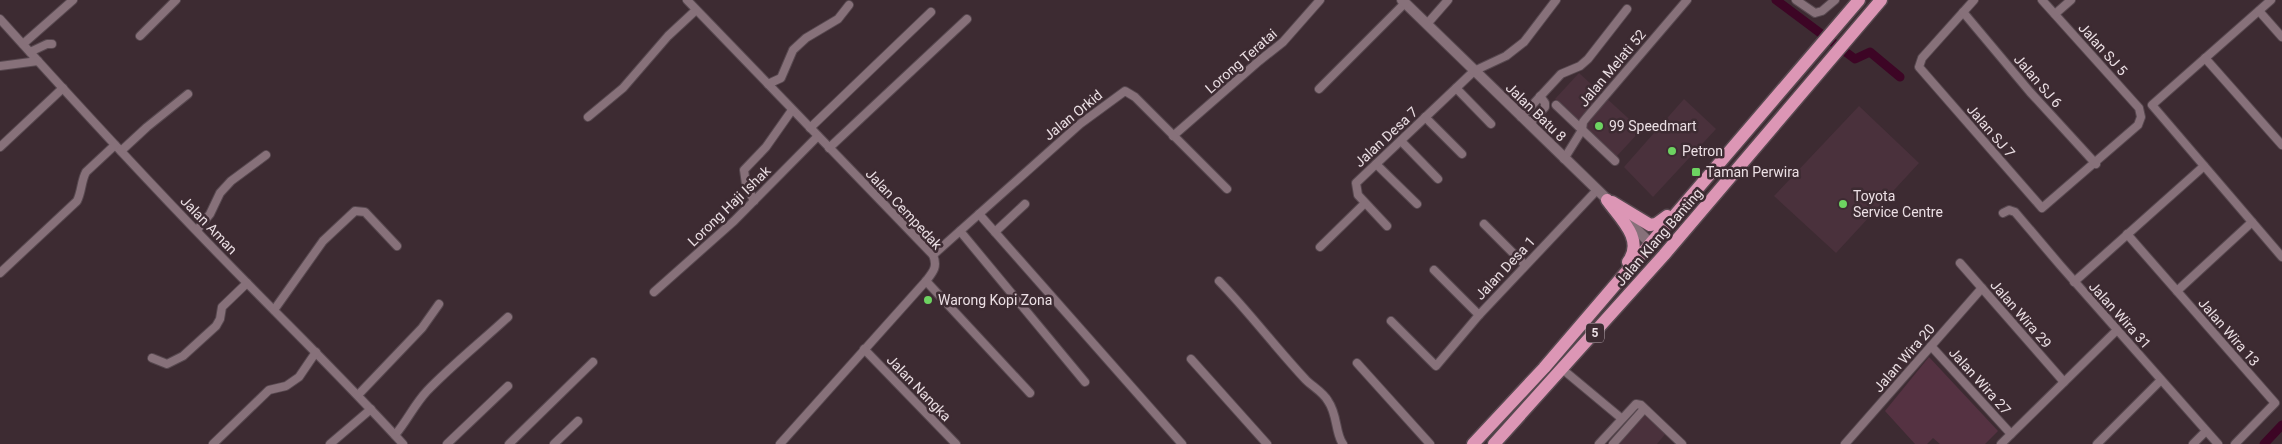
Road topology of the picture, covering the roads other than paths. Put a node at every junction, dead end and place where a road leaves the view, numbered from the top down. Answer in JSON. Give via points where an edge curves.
{"nodes":[{"id":1,"x":73,"y":0,"type":"edge"},
{"id":2,"x":176,"y":0,"type":"edge"},
{"id":3,"x":700,"y":0,"type":"edge"},
{"id":4,"x":1320,"y":0,"type":"edge"},
{"id":5,"x":1448,"y":0,"type":"edge"},
{"id":6,"x":1556,"y":0,"type":"edge"},
{"id":7,"x":1687,"y":0,"type":"edge"},
{"id":8,"x":1796,"y":0,"type":"edge"},
{"id":9,"x":1835,"y":0,"type":"edge"},
{"id":10,"x":1859,"y":0,"type":"edge"},
{"id":11,"x":1881,"y":0,"type":"edge"},
{"id":12,"x":1974,"y":0,"type":"edge"},
{"id":13,"x":2042,"y":0,"type":"edge"},
{"id":14,"x":2071,"y":0,"type":"edge"},
{"id":15,"x":2271,"y":0,"type":"edge"},
{"id":16,"x":1404,"y":1,"type":"edge"},
{"id":17,"x":692,"y":5,"type":"edge"},
{"id":18,"x":850,"y":5,"type":"dead end"},
{"id":19,"x":1627,"y":9,"type":"dead end"},
{"id":20,"x":2259,"y":11,"type":"junction"},
{"id":21,"x":931,"y":12,"type":"dead end"},
{"id":22,"x":1963,"y":12,"type":"junction"},
{"id":23,"x":2055,"y":14,"type":"junction"},
{"id":24,"x":0,"y":19,"type":"edge"},
{"id":25,"x":967,"y":19,"type":"dead end"},
{"id":26,"x":1427,"y":24,"type":"junction"},
{"id":27,"x":140,"y":36,"type":"dead end"},
{"id":28,"x":2282,"y":36,"type":"edge"},
{"id":29,"x":23,"y":44,"type":"junction"},
{"id":30,"x":52,"y":44,"type":"dead end"},
{"id":31,"x":30,"y":52,"type":"junction"},
{"id":32,"x":2205,"y":58,"type":"junction"},
{"id":33,"x":38,"y":61,"type":"junction"},
{"id":34,"x":0,"y":66,"type":"edge"},
{"id":35,"x":1474,"y":71,"type":"junction"},
{"id":36,"x":768,"y":84,"type":"junction"},
{"id":37,"x":63,"y":88,"type":"junction"},
{"id":38,"x":1456,"y":88,"type":"junction"},
{"id":39,"x":1319,"y":89,"type":"dead end"},
{"id":40,"x":188,"y":94,"type":"dead end"},
{"id":41,"x":1556,"y":105,"type":"dead end"},
{"id":42,"x":792,"y":110,"type":"junction"},
{"id":43,"x":588,"y":117,"type":"dead end"},
{"id":44,"x":1425,"y":117,"type":"junction"},
{"id":45,"x":1525,"y":120,"type":"junction"},
{"id":46,"x":1491,"y":124,"type":"dead end"},
{"id":47,"x":810,"y":128,"type":"junction"},
{"id":48,"x":1582,"y":130,"type":"junction"},
{"id":49,"x":818,"y":136,"type":"junction"},
{"id":50,"x":1173,"y":136,"type":"junction"},
{"id":51,"x":1400,"y":141,"type":"junction"},
{"id":52,"x":115,"y":145,"type":"junction"},
{"id":53,"x":2282,"y":145,"type":"edge"},
{"id":54,"x":0,"y":147,"type":"edge"},
{"id":55,"x":829,"y":148,"type":"junction"},
{"id":56,"x":121,"y":151,"type":"junction"},
{"id":57,"x":1462,"y":154,"type":"dead end"},
{"id":58,"x":266,"y":155,"type":"dead end"},
{"id":59,"x":1564,"y":159,"type":"junction"},
{"id":60,"x":1615,"y":161,"type":"dead end"},
{"id":61,"x":1376,"y":164,"type":"junction"},
{"id":62,"x":1718,"y":164,"type":"junction"},
{"id":63,"x":2096,"y":164,"type":"junction"},
{"id":64,"x":2204,"y":166,"type":"junction"},
{"id":65,"x":1438,"y":179,"type":"dead end"},
{"id":66,"x":1228,"y":189,"type":"dead end"},
{"id":67,"x":1597,"y":190,"type":"junction"},
{"id":68,"x":1607,"y":200,"type":"junction"},
{"id":69,"x":754,"y":201,"type":"junction"},
{"id":70,"x":1025,"y":204,"type":"dead end"},
{"id":71,"x":1364,"y":204,"type":"junction"},
{"id":72,"x":1416,"y":204,"type":"dead end"},
{"id":73,"x":2003,"y":213,"type":"dead end"},
{"id":74,"x":979,"y":214,"type":"junction"},
{"id":75,"x":1694,"y":221,"type":"junction"},
{"id":76,"x":2252,"y":222,"type":"junction"},
{"id":77,"x":1484,"y":224,"type":"dead end"},
{"id":78,"x":1387,"y":226,"type":"dead end"},
{"id":79,"x":197,"y":230,"type":"junction"},
{"id":80,"x":960,"y":231,"type":"junction"},
{"id":81,"x":995,"y":232,"type":"junction"},
{"id":82,"x":2127,"y":234,"type":"junction"},
{"id":83,"x":1650,"y":243,"type":"junction"},
{"id":84,"x":397,"y":246,"type":"dead end"},
{"id":85,"x":1320,"y":247,"type":"dead end"},
{"id":86,"x":934,"y":255,"type":"junction"},
{"id":87,"x":2282,"y":257,"type":"edge"},
{"id":88,"x":1960,"y":262,"type":"dead end"},
{"id":89,"x":1525,"y":265,"type":"junction"},
{"id":90,"x":1434,"y":270,"type":"dead end"},
{"id":91,"x":0,"y":273,"type":"edge"},
{"id":92,"x":926,"y":281,"type":"junction"},
{"id":93,"x":1219,"y":281,"type":"dead end"},
{"id":94,"x":2074,"y":282,"type":"junction"},
{"id":95,"x":247,"y":283,"type":"junction"},
{"id":96,"x":1982,"y":288,"type":"junction"},
{"id":97,"x":2177,"y":291,"type":"junction"},
{"id":98,"x":654,"y":292,"type":"dead end"},
{"id":99,"x":438,"y":304,"type":"dead end"},
{"id":100,"x":274,"y":310,"type":"junction"},
{"id":101,"x":1479,"y":315,"type":"junction"},
{"id":102,"x":508,"y":317,"type":"dead end"},
{"id":103,"x":1391,"y":321,"type":"dead end"},
{"id":104,"x":1577,"y":329,"type":"junction"},
{"id":105,"x":2117,"y":330,"type":"junction"},
{"id":106,"x":1593,"y":335,"type":"junction"},
{"id":107,"x":1931,"y":346,"type":"junction"},
{"id":108,"x":864,"y":349,"type":"junction"},
{"id":109,"x":316,"y":352,"type":"junction"},
{"id":110,"x":152,"y":358,"type":"dead end"},
{"id":111,"x":1192,"y":359,"type":"dead end"},
{"id":112,"x":593,"y":362,"type":"dead end"},
{"id":113,"x":1356,"y":363,"type":"dead end"},
{"id":114,"x":1562,"y":368,"type":"junction"},
{"id":115,"x":2161,"y":380,"type":"junction"},
{"id":116,"x":1086,"y":382,"type":"dead end"},
{"id":117,"x":2064,"y":382,"type":"junction"},
{"id":118,"x":508,"y":386,"type":"dead end"},
{"id":119,"x":1030,"y":393,"type":"dead end"},
{"id":120,"x":358,"y":395,"type":"junction"},
{"id":121,"x":1644,"y":408,"type":"junction"},
{"id":122,"x":371,"y":409,"type":"junction"},
{"id":123,"x":1621,"y":418,"type":"junction"},
{"id":124,"x":578,"y":421,"type":"dead end"},
{"id":125,"x":2206,"y":431,"type":"junction"},
{"id":126,"x":2011,"y":434,"type":"junction"},
{"id":127,"x":395,"y":435,"type":"junction"},
{"id":128,"x":213,"y":444,"type":"edge"},
{"id":129,"x":330,"y":444,"type":"edge"},
{"id":130,"x":403,"y":444,"type":"edge"},
{"id":131,"x":447,"y":444,"type":"edge"},
{"id":132,"x":509,"y":444,"type":"edge"},
{"id":133,"x":554,"y":444,"type":"edge"},
{"id":134,"x":780,"y":444,"type":"edge"},
{"id":135,"x":956,"y":444,"type":"edge"},
{"id":136,"x":1182,"y":444,"type":"edge"},
{"id":137,"x":1267,"y":444,"type":"edge"},
{"id":138,"x":1343,"y":444,"type":"edge"},
{"id":139,"x":1430,"y":444,"type":"edge"},
{"id":140,"x":1473,"y":444,"type":"edge"},
{"id":141,"x":1494,"y":444,"type":"edge"},
{"id":142,"x":1599,"y":444,"type":"edge"},
{"id":143,"x":1613,"y":444,"type":"edge"},
{"id":144,"x":1682,"y":444,"type":"edge"},
{"id":145,"x":1845,"y":444,"type":"edge"},
{"id":146,"x":2001,"y":444,"type":"edge"},
{"id":147,"x":2097,"y":444,"type":"edge"},
{"id":148,"x":2193,"y":444,"type":"edge"},
{"id":149,"x":2218,"y":444,"type":"edge"},
{"id":150,"x":2236,"y":444,"type":"edge"}],
"edges":[{"from":1,"to":29,"type":"street"},
{"from":2,"to":27,"type":"street"},
{"from":3,"to":17,"type":"street"},
{"from":4,"to":50,"type":"street","name":"Lorong Teratai","via":[[1278,48]]},
{"from":5,"to":26,"type":"street"},
{"from":6,"to":35,"type":"street","name":"Jalan Desa 7","via":[[1524,42],[1506,56]]},
{"from":7,"to":48,"type":"street","name":"Jalan Melati 52","via":[[1593,109],[1583,122]]},
{"from":8,"to":9,"type":"street","via":[[1815,13]]},
{"from":10,"to":62,"type":"highway","name":"Jalan Klang Banting","number":"5"},
{"from":11,"to":75,"type":"highway","name":"Jalan Klang Banting","number":"5"},
{"from":12,"to":22,"type":"street"},
{"from":13,"to":23,"type":"street","name":"Jalan SJ 5"},
{"from":14,"to":23,"type":"street"},
{"from":15,"to":20,"type":"street"},
{"from":16,"to":26,"type":"street","name":"Jalan Batu 8"},
{"from":16,"to":39,"type":"street"},
{"from":17,"to":36,"type":"street","name":"Jalan Cempedak"},
{"from":17,"to":43,"type":"street","via":[[623,88]]},
{"from":18,"to":36,"type":"street","via":[[838,19],[806,38],[793,50],[781,78]]},
{"from":19,"to":45,"type":"street","via":[[1588,59],[1561,74],[1540,96],[1545,106]]},
{"from":20,"to":28,"type":"street"},
{"from":20,"to":32,"type":"street"},
{"from":21,"to":47,"type":"street"},
{"from":22,"to":63,"type":"street","name":"Jalan SJ 6"},
{"from":22,"to":63,"type":"street","name":"Jalan SJ 7","via":[[1919,62],[1922,71],[2042,208]]},
{"from":23,"to":63,"type":"street","name":"Jalan SJ 5","via":[[2139,108],[2138,126]]},
{"from":24,"to":29,"type":"street","name":"Jalan Aman"},
{"from":25,"to":55,"type":"street"},
{"from":26,"to":35,"type":"street","name":"Jalan Batu 8"},
{"from":29,"to":31,"type":"street","name":"Jalan Aman"},
{"from":30,"to":31,"type":"street"},
{"from":31,"to":33,"type":"street","name":"Jalan Aman"},
{"from":32,"to":53,"type":"street"},
{"from":32,"to":64,"type":"street","via":[[2152,104]]},
{"from":33,"to":34,"type":"street"},
{"from":33,"to":37,"type":"street","name":"Jalan Aman"},
{"from":35,"to":38,"type":"street","name":"Jalan Desa 7"},
{"from":35,"to":45,"type":"street","name":"Jalan Batu 8"},
{"from":36,"to":42,"type":"street","name":"Jalan Cempedak"},
{"from":37,"to":52,"type":"street","name":"Jalan Aman"},
{"from":37,"to":54,"type":"street"},
{"from":38,"to":44,"type":"street","name":"Jalan Desa 7"},
{"from":38,"to":46,"type":"street"},
{"from":40,"to":56,"type":"street"},
{"from":41,"to":48,"type":"street"},
{"from":42,"to":47,"type":"street","name":"Jalan Cempedak"},
{"from":42,"to":69,"type":"street","via":[[766,146],[746,165],[746,184]]},
{"from":44,"to":51,"type":"street","name":"Jalan Desa 7"},
{"from":44,"to":57,"type":"street"},
{"from":45,"to":59,"type":"street","name":"Jalan Batu 8"},
{"from":47,"to":49,"type":"street","name":"Jalan Cempedak"},
{"from":48,"to":59,"type":"street","name":"Jalan Melati 52"},
{"from":48,"to":60,"type":"street"},
{"from":49,"to":55,"type":"street","name":"Jalan Cempedak"},
{"from":49,"to":69,"type":"street","name":"Lorong Haji Ishak"},
{"from":50,"to":66,"type":"street","name":"Jalan Orkid"},
{"from":50,"to":74,"type":"street","name":"Jalan Orkid","via":[[1135,97],[1122,92],[1080,124]]},
{"from":51,"to":61,"type":"street","name":"Jalan Desa 7"},
{"from":51,"to":65,"type":"street"},
{"from":52,"to":56,"type":"street","name":"Jalan Aman"},
{"from":52,"to":91,"type":"street","via":[[83,177],[77,201]]},
{"from":55,"to":86,"type":"street","name":"Jalan Cempedak"},
{"from":56,"to":79,"type":"street","name":"Jalan Aman"},
{"from":58,"to":79,"type":"street","via":[[231,181]]},
{"from":59,"to":67,"type":"street","name":"Jalan Batu 8"},
{"from":61,"to":71,"type":"street","name":"Jalan Desa 7","via":[[1356,183]]},
{"from":61,"to":72,"type":"street"},
{"from":62,"to":68,"type":"highway","via":[[1656,224],[1643,223]]},
{"from":62,"to":83,"type":"highway","name":"Jalan Klang Banting","number":"5"},
{"from":64,"to":76,"type":"street"},
{"from":64,"to":82,"type":"street"},
{"from":67,"to":68,"type":"street","name":"Jalan Batu 8"},
{"from":67,"to":89,"type":"street","name":"Jalan Desa 1"},
{"from":68,"to":83,"type":"street","name":"Jalan Batu 8"},
{"from":68,"to":104,"type":"highway","via":[[1635,241],[1634,252]]},
{"from":69,"to":98,"type":"street","name":"Lorong Haji Ishak"},
{"from":70,"to":81,"type":"street"},
{"from":71,"to":78,"type":"street","name":"Jalan Desa 7"},
{"from":71,"to":85,"type":"street"},
{"from":73,"to":94,"type":"street","name":"Jalan Wira 31","via":[[2015,212]]},
{"from":74,"to":80,"type":"street","name":"Jalan Orkid"},
{"from":74,"to":81,"type":"street"},
{"from":75,"to":83,"type":"highway","via":[[1685,221],[1668,241]]},
{"from":75,"to":106,"type":"highway","name":"Jalan Klang Banting","number":"5"},
{"from":76,"to":87,"type":"street"},
{"from":76,"to":97,"type":"street"},
{"from":77,"to":89,"type":"street"},
{"from":79,"to":95,"type":"street","name":"Jalan Aman"},
{"from":80,"to":86,"type":"street","name":"Jalan Orkid"},
{"from":80,"to":116,"type":"street"},
{"from":81,"to":136,"type":"street"},
{"from":82,"to":94,"type":"street"},
{"from":82,"to":97,"type":"street","name":"Jalan Wira 13"},
{"from":83,"to":104,"type":"highway","name":"Jalan Klang Banting","number":"5"},
{"from":83,"to":106,"type":"highway","via":[[1651,255],[1647,265],[1608,310]]},
{"from":84,"to":100,"type":"street","via":[[365,212],[355,211],[323,241]]},
{"from":86,"to":92,"type":"street","name":"Jalan Cempedak","via":[[936,266]]},
{"from":88,"to":96,"type":"street","name":"Jalan Wira 29"},
{"from":89,"to":101,"type":"street","name":"Jalan Desa 1"},
{"from":90,"to":101,"type":"street"},
{"from":92,"to":108,"type":"street","name":"Jalan Cempedak"},
{"from":92,"to":119,"type":"street"},
{"from":93,"to":138,"type":"street","via":[[1307,381],[1328,400],[1337,417],[1339,438]]},
{"from":94,"to":105,"type":"street","name":"Jalan Wira 31"},
{"from":95,"to":100,"type":"street","name":"Jalan Aman"},
{"from":95,"to":110,"type":"street","via":[[222,307],[216,326],[183,356],[167,364]]},
{"from":96,"to":107,"type":"street","name":"Jalan Wira 20"},
{"from":96,"to":117,"type":"street","name":"Jalan Wira 29"},
{"from":97,"to":150,"type":"street","name":"Jalan Wira 13","via":[[2275,403]]},
{"from":99,"to":120,"type":"street","via":[[422,328]]},
{"from":100,"to":109,"type":"street","name":"Jalan Aman"},
{"from":101,"to":103,"type":"street","name":"Jalan Desa 1","via":[[1436,366]]},
{"from":102,"to":127,"type":"street","via":[[426,392]]},
{"from":104,"to":140,"type":"highway","name":"Jalan Klang Banting","number":"5"},
{"from":105,"to":115,"type":"street","name":"Jalan Wira 31"},
{"from":105,"to":117,"type":"street"},
{"from":106,"to":114,"type":"highway","name":"Jalan Klang Banting","number":"5"},
{"from":107,"to":126,"type":"street","name":"Jalan Wira 27"},
{"from":107,"to":145,"type":"street","name":"Jalan Wira 20"},
{"from":108,"to":134,"type":"street","name":"Jalan Cempedak"},
{"from":108,"to":135,"type":"street","name":"Jalan Nangka"},
{"from":109,"to":120,"type":"street","name":"Jalan Aman"},
{"from":109,"to":128,"type":"street","via":[[300,377],[286,386],[269,390]]},
{"from":111,"to":137,"type":"street"},
{"from":112,"to":132,"type":"street"},
{"from":113,"to":139,"type":"street"},
{"from":114,"to":123,"type":"street"},
{"from":114,"to":141,"type":"highway","name":"Jalan Klang Banting","number":"5"},
{"from":115,"to":125,"type":"street","name":"Jalan Wira 31"},
{"from":115,"to":147,"type":"street"},
{"from":117,"to":126,"type":"street"},
{"from":118,"to":131,"type":"street"},
{"from":120,"to":122,"type":"street","name":"Jalan Aman"},
{"from":121,"to":123,"type":"street","via":[[1634,405]]},
{"from":121,"to":143,"type":"street"},
{"from":121,"to":144,"type":"street"},
{"from":122,"to":127,"type":"street","name":"Jalan Aman"},
{"from":122,"to":129,"type":"street"},
{"from":123,"to":142,"type":"street"},
{"from":124,"to":133,"type":"street"},
{"from":125,"to":148,"type":"street"},
{"from":125,"to":149,"type":"street","name":"Jalan Wira 31"},
{"from":126,"to":146,"type":"street"},
{"from":127,"to":130,"type":"street","name":"Jalan Aman"}]}
